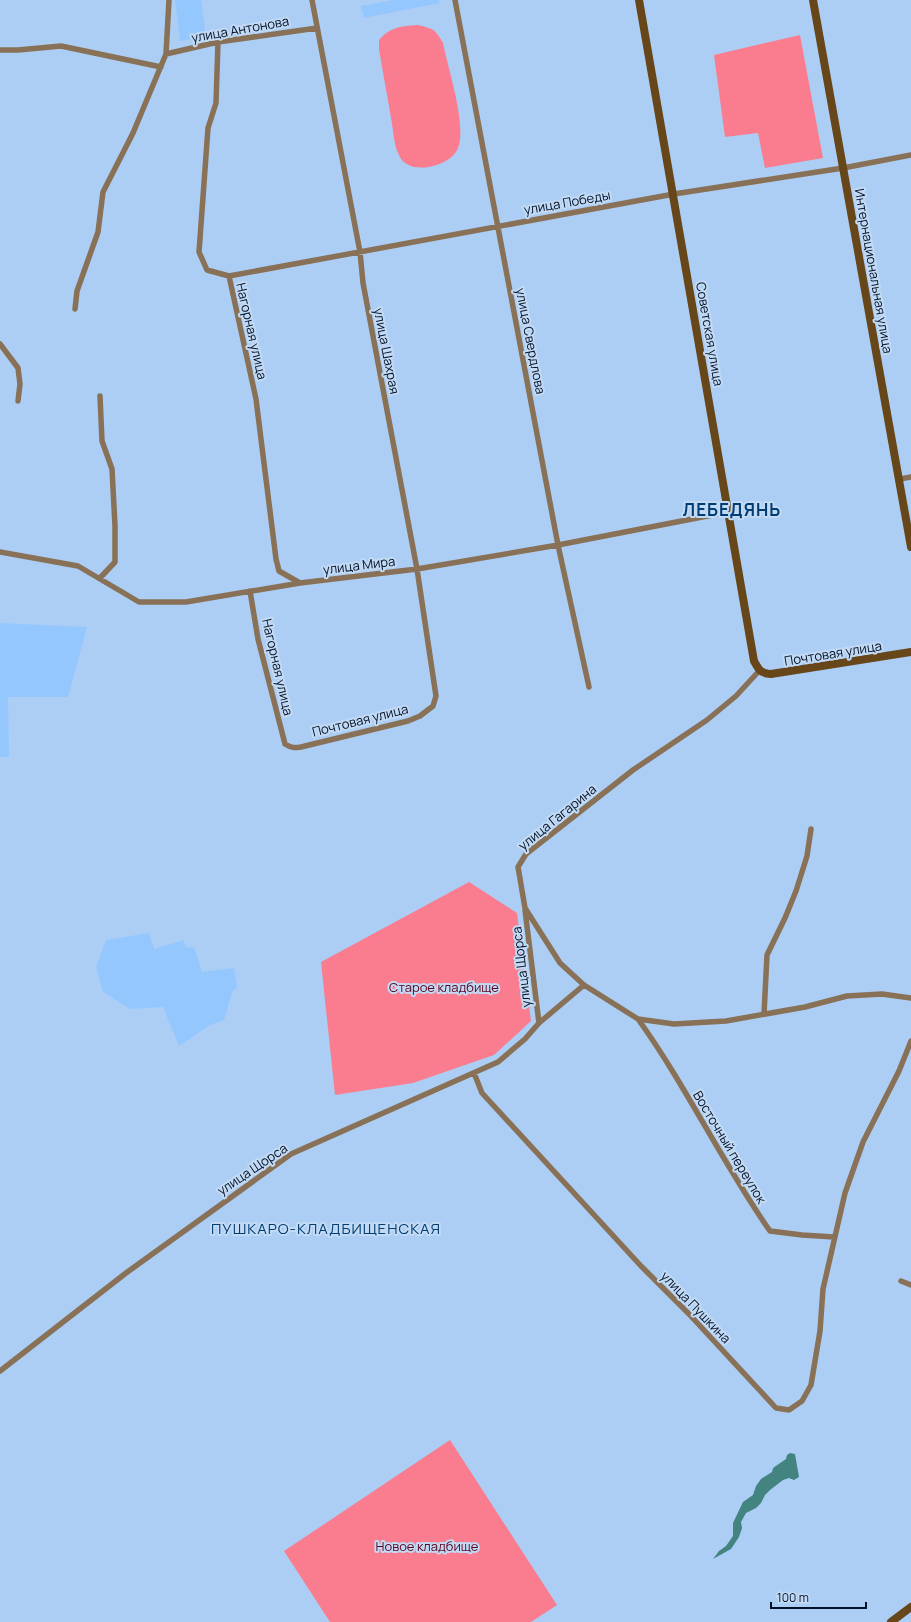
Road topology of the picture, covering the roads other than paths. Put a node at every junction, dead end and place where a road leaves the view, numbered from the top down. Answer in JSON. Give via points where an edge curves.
{"nodes":[{"id":1,"x":169,"y":0,"type":"edge"},
{"id":2,"x":312,"y":0,"type":"edge"},
{"id":3,"x":455,"y":0,"type":"edge"},
{"id":4,"x":639,"y":0,"type":"edge"},
{"id":5,"x":813,"y":0,"type":"edge"},
{"id":6,"x":317,"y":28,"type":"junction"},
{"id":7,"x":218,"y":42,"type":"junction"},
{"id":8,"x":0,"y":50,"type":"edge"},
{"id":9,"x":166,"y":54,"type":"junction"},
{"id":10,"x":161,"y":67,"type":"junction"},
{"id":11,"x":911,"y":155,"type":"edge"},
{"id":12,"x":843,"y":168,"type":"junction"},
{"id":13,"x":674,"y":194,"type":"junction"},
{"id":14,"x":499,"y":226,"type":"junction"},
{"id":15,"x":360,"y":252,"type":"junction"},
{"id":16,"x":228,"y":276,"type":"junction"},
{"id":17,"x":75,"y":309,"type":"dead end"},
{"id":18,"x":0,"y":344,"type":"edge"},
{"id":19,"x":100,"y":396,"type":"dead end"},
{"id":20,"x":18,"y":401,"type":"dead end"},
{"id":21,"x":911,"y":477,"type":"edge"},
{"id":22,"x":900,"y":479,"type":"junction"},
{"id":23,"x":728,"y":512,"type":"junction"},
{"id":24,"x":558,"y":545,"type":"junction"},
{"id":25,"x":911,"y":546,"type":"edge"},
{"id":26,"x":0,"y":552,"type":"edge"},
{"id":27,"x":417,"y":569,"type":"junction"},
{"id":28,"x":100,"y":578,"type":"junction"},
{"id":29,"x":300,"y":582,"type":"junction"},
{"id":30,"x":250,"y":591,"type":"junction"},
{"id":31,"x":911,"y":652,"type":"edge"},
{"id":32,"x":759,"y":671,"type":"junction"},
{"id":33,"x":589,"y":686,"type":"dead end"},
{"id":34,"x":433,"y":706,"type":"joint"},
{"id":35,"x":289,"y":746,"type":"joint"},
{"id":36,"x":811,"y":829,"type":"dead end"},
{"id":37,"x":525,"y":908,"type":"junction"},
{"id":38,"x":584,"y":985,"type":"junction"},
{"id":39,"x":911,"y":998,"type":"edge"},
{"id":40,"x":764,"y":1014,"type":"junction"},
{"id":41,"x":638,"y":1019,"type":"junction"},
{"id":42,"x":539,"y":1023,"type":"junction"},
{"id":43,"x":911,"y":1041,"type":"edge"},
{"id":44,"x":474,"y":1073,"type":"junction"},
{"id":45,"x":834,"y":1237,"type":"junction"},
{"id":46,"x":900,"y":1281,"type":"dead end"},
{"id":47,"x":911,"y":1286,"type":"edge"},
{"id":48,"x":0,"y":1371,"type":"edge"},
{"id":49,"x":911,"y":1607,"type":"edge"},
{"id":50,"x":891,"y":1622,"type":"edge"}],
"edges":[{"from":1,"to":9,"type":"street"},
{"from":2,"to":6,"type":"street","name":"улица Шахрая"},
{"from":3,"to":14,"type":"street","name":"улица Свердлова"},
{"from":4,"to":13,"type":"main road","name":"Советская улица"},
{"from":5,"to":12,"type":"main road","name":"Интернациональная улица"},
{"from":6,"to":7,"type":"street","name":"улица Антонова"},
{"from":6,"to":15,"type":"street","name":"улица Шахрая"},
{"from":7,"to":9,"type":"street","name":"улица Антонова"},
{"from":7,"to":16,"type":"street","name":"Нагорная улица","via":[[216,103],[208,128],[199,252],[207,270]]},
{"from":8,"to":10,"type":"street","via":[[60,46]]},
{"from":9,"to":10,"type":"street"},
{"from":10,"to":17,"type":"street","via":[[133,133],[103,192],[98,232],[77,291]]},
{"from":11,"to":12,"type":"street","name":"улица Победы"},
{"from":12,"to":13,"type":"street","name":"улица Победы"},
{"from":12,"to":22,"type":"main road","name":"Интернациональная улица"},
{"from":13,"to":14,"type":"street","name":"улица Победы"},
{"from":13,"to":23,"type":"main road","name":"Советская улица"},
{"from":14,"to":15,"type":"street","name":"улица Победы"},
{"from":14,"to":24,"type":"street","name":"улица Свердлова"},
{"from":15,"to":16,"type":"street","name":"улица Победы"},
{"from":15,"to":27,"type":"street","name":"улица Шахрая","via":[[363,283]]},
{"from":16,"to":29,"type":"street","name":"Нагорная улица","via":[[256,399],[279,571]]},
{"from":18,"to":20,"type":"street","via":[[18,368]]},
{"from":19,"to":28,"type":"street","via":[[102,441],[112,469],[115,562]]},
{"from":21,"to":22,"type":"street"},
{"from":22,"to":25,"type":"main road","name":"Интернациональная улица"},
{"from":23,"to":24,"type":"street","name":"улица Мира"},
{"from":23,"to":32,"type":"main road","name":"Советская улица","via":[[754,661]]},
{"from":24,"to":27,"type":"street","name":"улица Мира"},
{"from":24,"to":33,"type":"street","name":"улица Свердлова"},
{"from":26,"to":28,"type":"street","name":"улица Мира","via":[[78,566]]},
{"from":27,"to":29,"type":"street","name":"улица Мира"},
{"from":27,"to":34,"type":"street","name":"улица Шахрая","via":[[436,696]]},
{"from":28,"to":30,"type":"street","name":"улица Мира","via":[[139,602],[186,602]]},
{"from":29,"to":30,"type":"street","name":"улица Мира"},
{"from":30,"to":35,"type":"street","name":"Нагорная улица","via":[[270,689],[285,744]]},
{"from":31,"to":32,"type":"main road","name":"Почтовая улица","via":[[781,673],[764,674]]},
{"from":32,"to":37,"type":"street","name":"улица Гагарина","via":[[736,696],[707,720],[633,770],[526,854],[518,867]]},
{"from":34,"to":35,"type":"street","name":"Почтовая улица","via":[[408,721],[301,747]]},
{"from":36,"to":40,"type":"street","via":[[796,891],[786,918],[767,955]]},
{"from":37,"to":38,"type":"street","name":"улица Гагарина","via":[[560,963]]},
{"from":37,"to":42,"type":"street","name":"улица Щорса"},
{"from":38,"to":41,"type":"street","name":"улица Гагарина"},
{"from":38,"to":42,"type":"street","name":"улица Щорса"},
{"from":39,"to":40,"type":"street","name":"улица Гагарина","via":[[882,994],[847,996]]},
{"from":40,"to":41,"type":"street","name":"улица Гагарина","via":[[674,1024]]},
{"from":41,"to":45,"type":"street","name":"Восточный переулок","via":[[770,1231]]},
{"from":42,"to":44,"type":"street","name":"улица Щорса","via":[[498,1062]]},
{"from":43,"to":45,"type":"street","name":"улица Пушкина","via":[[899,1071],[863,1142],[845,1194]]},
{"from":44,"to":45,"type":"street","name":"улица Пушкина","via":[[482,1093],[776,1408],[789,1410],[802,1401],[811,1385],[820,1331],[823,1289]]},
{"from":44,"to":48,"type":"street","name":"улица Щорса","via":[[291,1154],[126,1273]]},
{"from":46,"to":47,"type":"street"},
{"from":49,"to":50,"type":"main road"}]}
